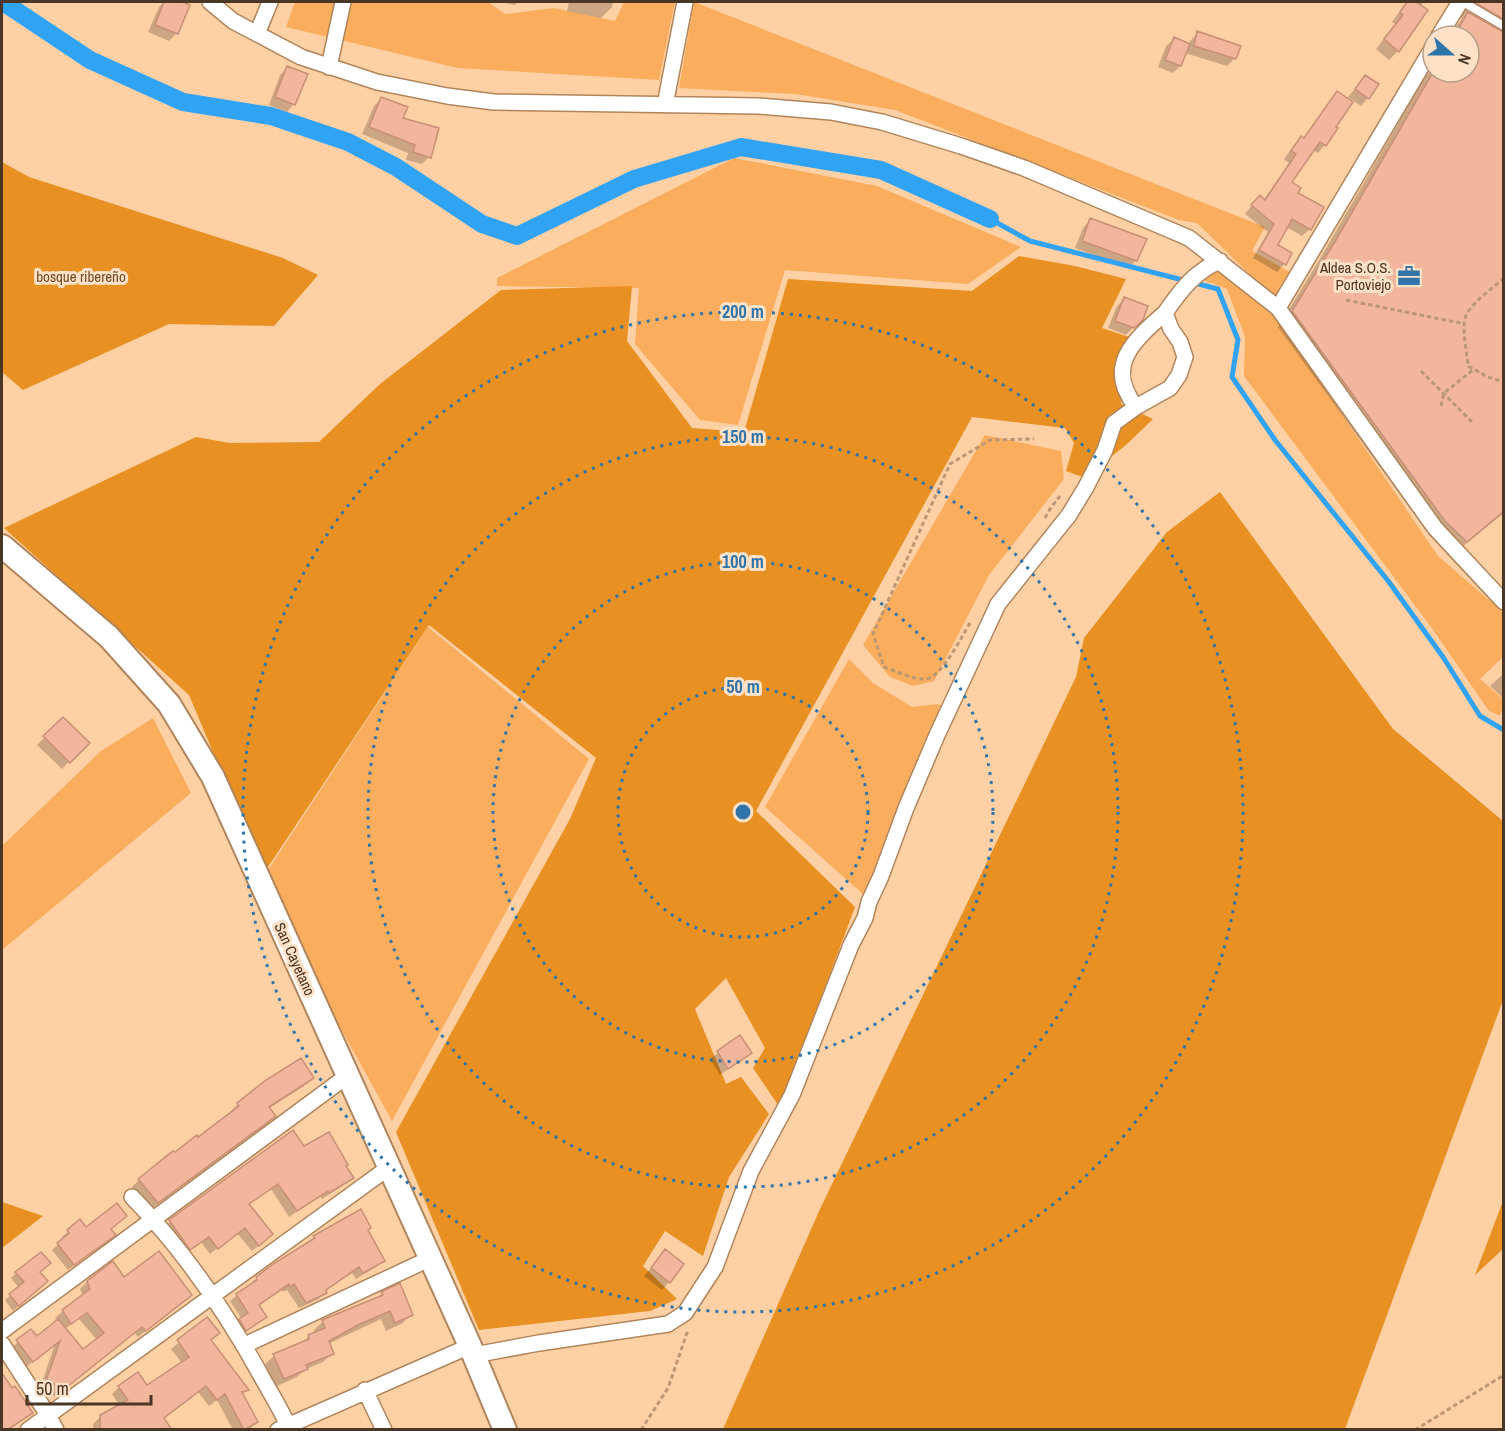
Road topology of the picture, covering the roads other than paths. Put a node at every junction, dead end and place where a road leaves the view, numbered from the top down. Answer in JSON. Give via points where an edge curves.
{"nodes":[{"id":1,"x":210,"y":2,"type":"edge"},
{"id":2,"x":270,"y":2,"type":"edge"},
{"id":3,"x":343,"y":2,"type":"edge"},
{"id":4,"x":685,"y":2,"type":"edge"},
{"id":5,"x":1461,"y":2,"type":"edge"},
{"id":6,"x":1447,"y":24,"type":"edge"},
{"id":7,"x":1503,"y":26,"type":"edge"},
{"id":8,"x":257,"y":33,"type":"junction"},
{"id":9,"x":329,"y":67,"type":"junction"},
{"id":10,"x":1421,"y":67,"type":"edge"},
{"id":11,"x":665,"y":105,"type":"junction"},
{"id":12,"x":1220,"y":261,"type":"junction"},
{"id":13,"x":1278,"y":308,"type":"junction"},
{"id":14,"x":1165,"y":313,"type":"junction"},
{"id":15,"x":1136,"y":407,"type":"junction"},
{"id":16,"x":2,"y":546,"type":"edge"},
{"id":17,"x":1503,"y":602,"type":"edge"},
{"id":18,"x":347,"y":1076,"type":"junction"},
{"id":19,"x":388,"y":1168,"type":"junction"},
{"id":20,"x":132,"y":1197,"type":"dead end"},
{"id":21,"x":153,"y":1218,"type":"junction"},
{"id":22,"x":429,"y":1259,"type":"junction"},
{"id":23,"x":211,"y":1296,"type":"junction"},
{"id":24,"x":2,"y":1331,"type":"edge"},
{"id":25,"x":2,"y":1344,"type":"edge"},
{"id":26,"x":244,"y":1345,"type":"junction"},
{"id":27,"x":472,"y":1350,"type":"junction"},
{"id":28,"x":365,"y":1390,"type":"junction"},
{"id":29,"x":48,"y":1415,"type":"junction"},
{"id":30,"x":286,"y":1428,"type":"edge"},
{"id":31,"x":28,"y":1430,"type":"edge"},
{"id":32,"x":56,"y":1430,"type":"edge"},
{"id":33,"x":384,"y":1430,"type":"edge"},
{"id":34,"x":505,"y":1430,"type":"edge"}],
"edges":[{"from":1,"to":8,"type":"street","via":[[233,21]]},
{"from":2,"to":8,"type":"street"},
{"from":3,"to":9,"type":"street"},
{"from":4,"to":11,"type":"street"},
{"from":5,"to":6,"type":"street"},
{"from":5,"to":7,"type":"lane"},
{"from":8,"to":9,"type":"street"},
{"from":9,"to":11,"type":"street","via":[[377,82],[494,102]]},
{"from":10,"to":13,"type":"street"},
{"from":11,"to":12,"type":"street","via":[[759,106],[831,112],[882,122],[1024,168],[1189,238]]},
{"from":12,"to":13,"type":"street"},
{"from":12,"to":14,"type":"street","via":[[1204,267]]},
{"from":13,"to":17,"type":"street","via":[[1435,528]]},
{"from":14,"to":15,"type":"street","via":[[1129,348],[1124,362],[1125,393]]},
{"from":14,"to":15,"type":"street","via":[[1185,357],[1170,388]]},
{"from":15,"to":27,"type":"street","via":[[1114,423],[1105,450],[1069,514],[998,604],[906,808],[792,1095],[751,1171],[715,1267],[685,1313],[668,1324]]},
{"from":16,"to":18,"type":"main road","name":"San Cayetano","via":[[109,638],[169,704],[213,777]]},
{"from":18,"to":19,"type":"main road","name":"San Cayetano"},
{"from":18,"to":21,"type":"street"},
{"from":19,"to":22,"type":"main road","name":"San Cayetano"},
{"from":19,"to":23,"type":"street"},
{"from":20,"to":21,"type":"street"},
{"from":21,"to":23,"type":"street"},
{"from":21,"to":24,"type":"street"},
{"from":22,"to":26,"type":"street"},
{"from":22,"to":27,"type":"main road","name":"San Cayetano"},
{"from":23,"to":26,"type":"street"},
{"from":23,"to":29,"type":"street"},
{"from":25,"to":29,"type":"street"},
{"from":26,"to":30,"type":"street"},
{"from":27,"to":28,"type":"street"},
{"from":27,"to":34,"type":"main road","name":"San Cayetano"},
{"from":28,"to":30,"type":"street"},
{"from":28,"to":33,"type":"street"},
{"from":29,"to":31,"type":"street"},
{"from":29,"to":32,"type":"street"}]}
